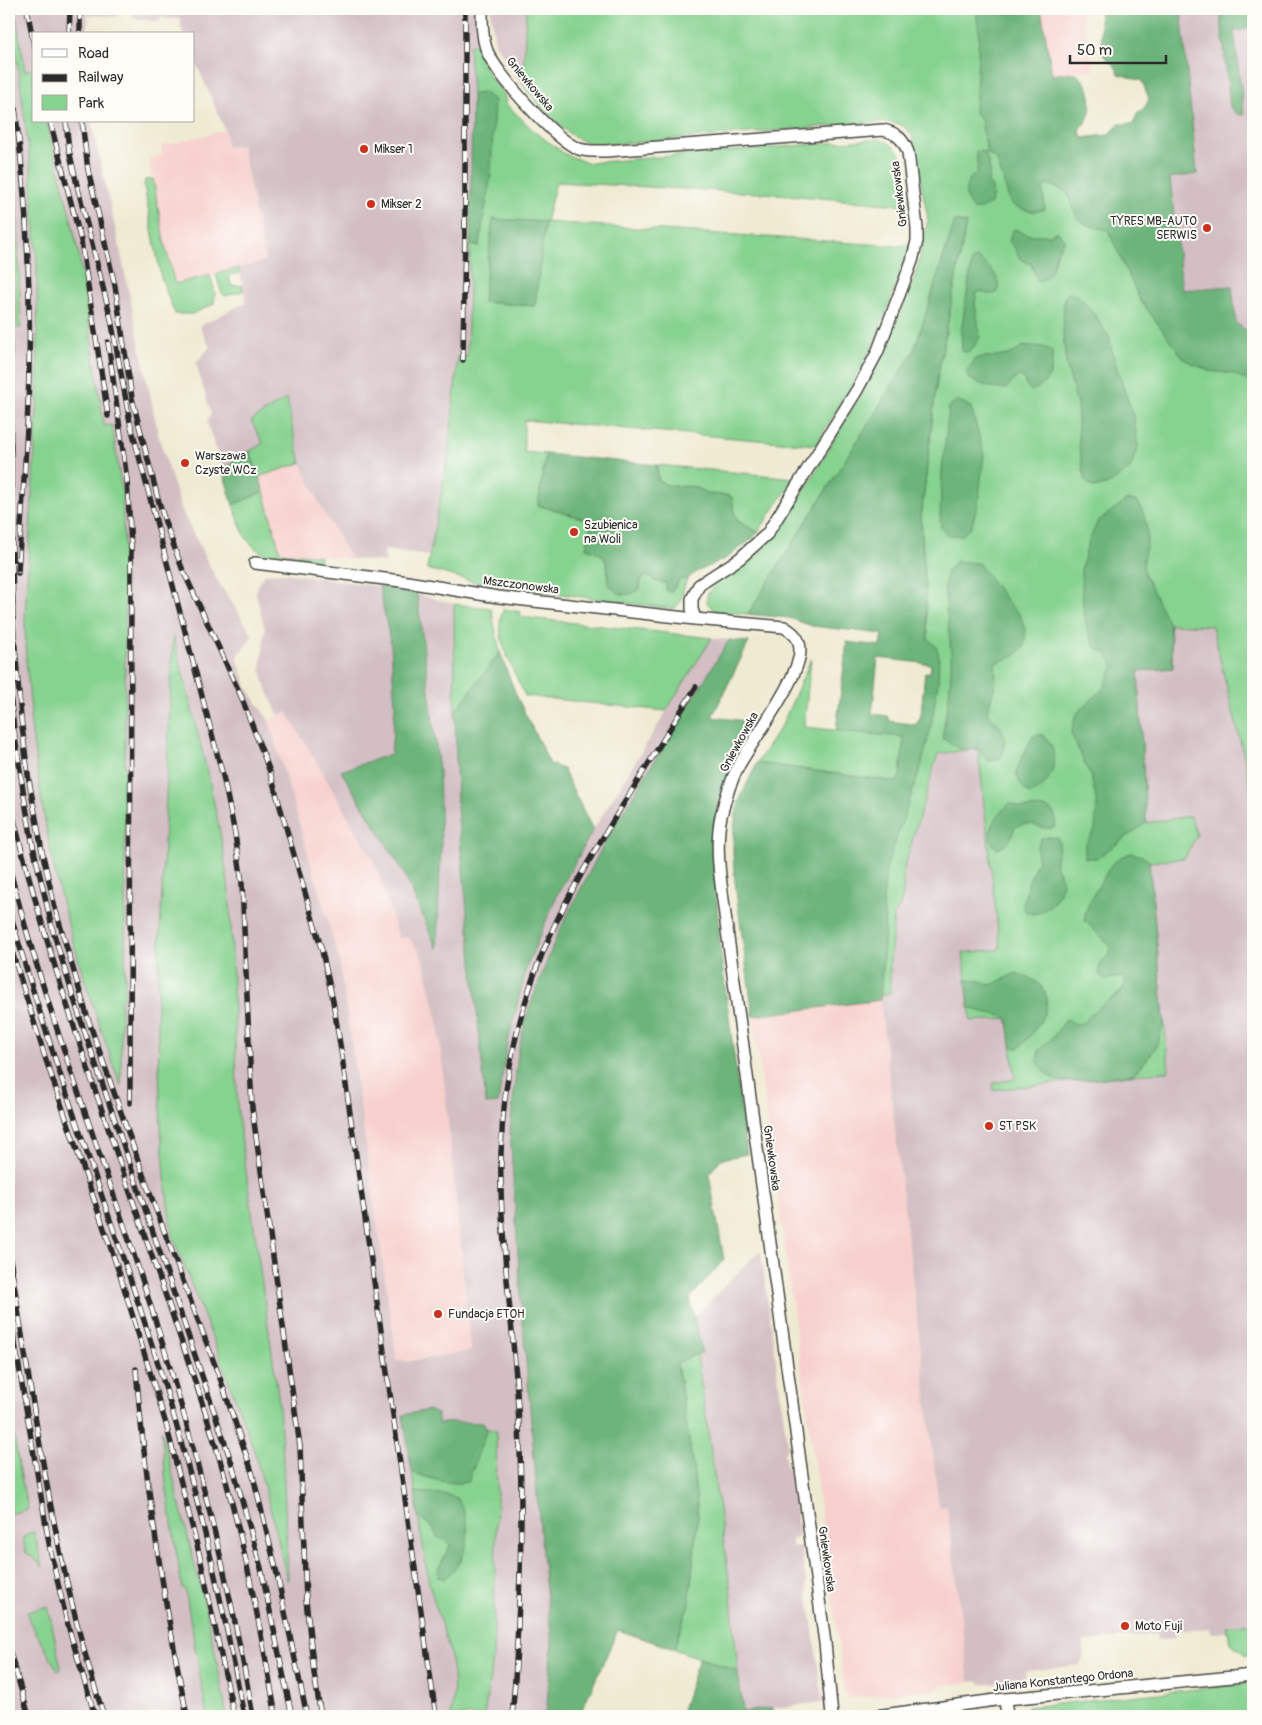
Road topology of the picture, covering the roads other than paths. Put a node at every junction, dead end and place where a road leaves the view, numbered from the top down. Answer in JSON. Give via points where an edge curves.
{"nodes":[{"id":1,"x":482,"y":9,"type":"edge"},
{"id":2,"x":255,"y":562,"type":"dead end"},
{"id":3,"x":695,"y":619,"type":"junction"},
{"id":4,"x":784,"y":627,"type":"joint"},
{"id":5,"x":1253,"y":1675,"type":"edge"},
{"id":6,"x":1005,"y":1699,"type":"junction"},
{"id":7,"x":832,"y":1716,"type":"edge"},
{"id":8,"x":875,"y":1716,"type":"edge"},
{"id":9,"x":1006,"y":1716,"type":"edge"}],
"edges":[{"from":1,"to":3,"type":"street","name":"Gniewkowska","via":[[484,41],[490,57],[555,134],[579,149],[606,151],[876,130],[892,132],[904,142],[908,152],[917,241],[877,353],[767,534],[739,559],[699,585],[692,599]]},
{"from":2,"to":3,"type":"street","name":"Mszczonowska","via":[[498,597]]},
{"from":3,"to":4,"type":"street","name":"Mszczonowska"},
{"from":4,"to":7,"type":"street","name":"Gniewkowska","via":[[797,637],[798,662],[785,690],[738,767],[721,817],[719,859],[825,1643]]},
{"from":5,"to":6,"type":"street","name":"Juliana Konstantego Ordona"},
{"from":6,"to":8,"type":"street","name":"Juliana Konstantego Ordona"},
{"from":6,"to":9,"type":"street"}]}
